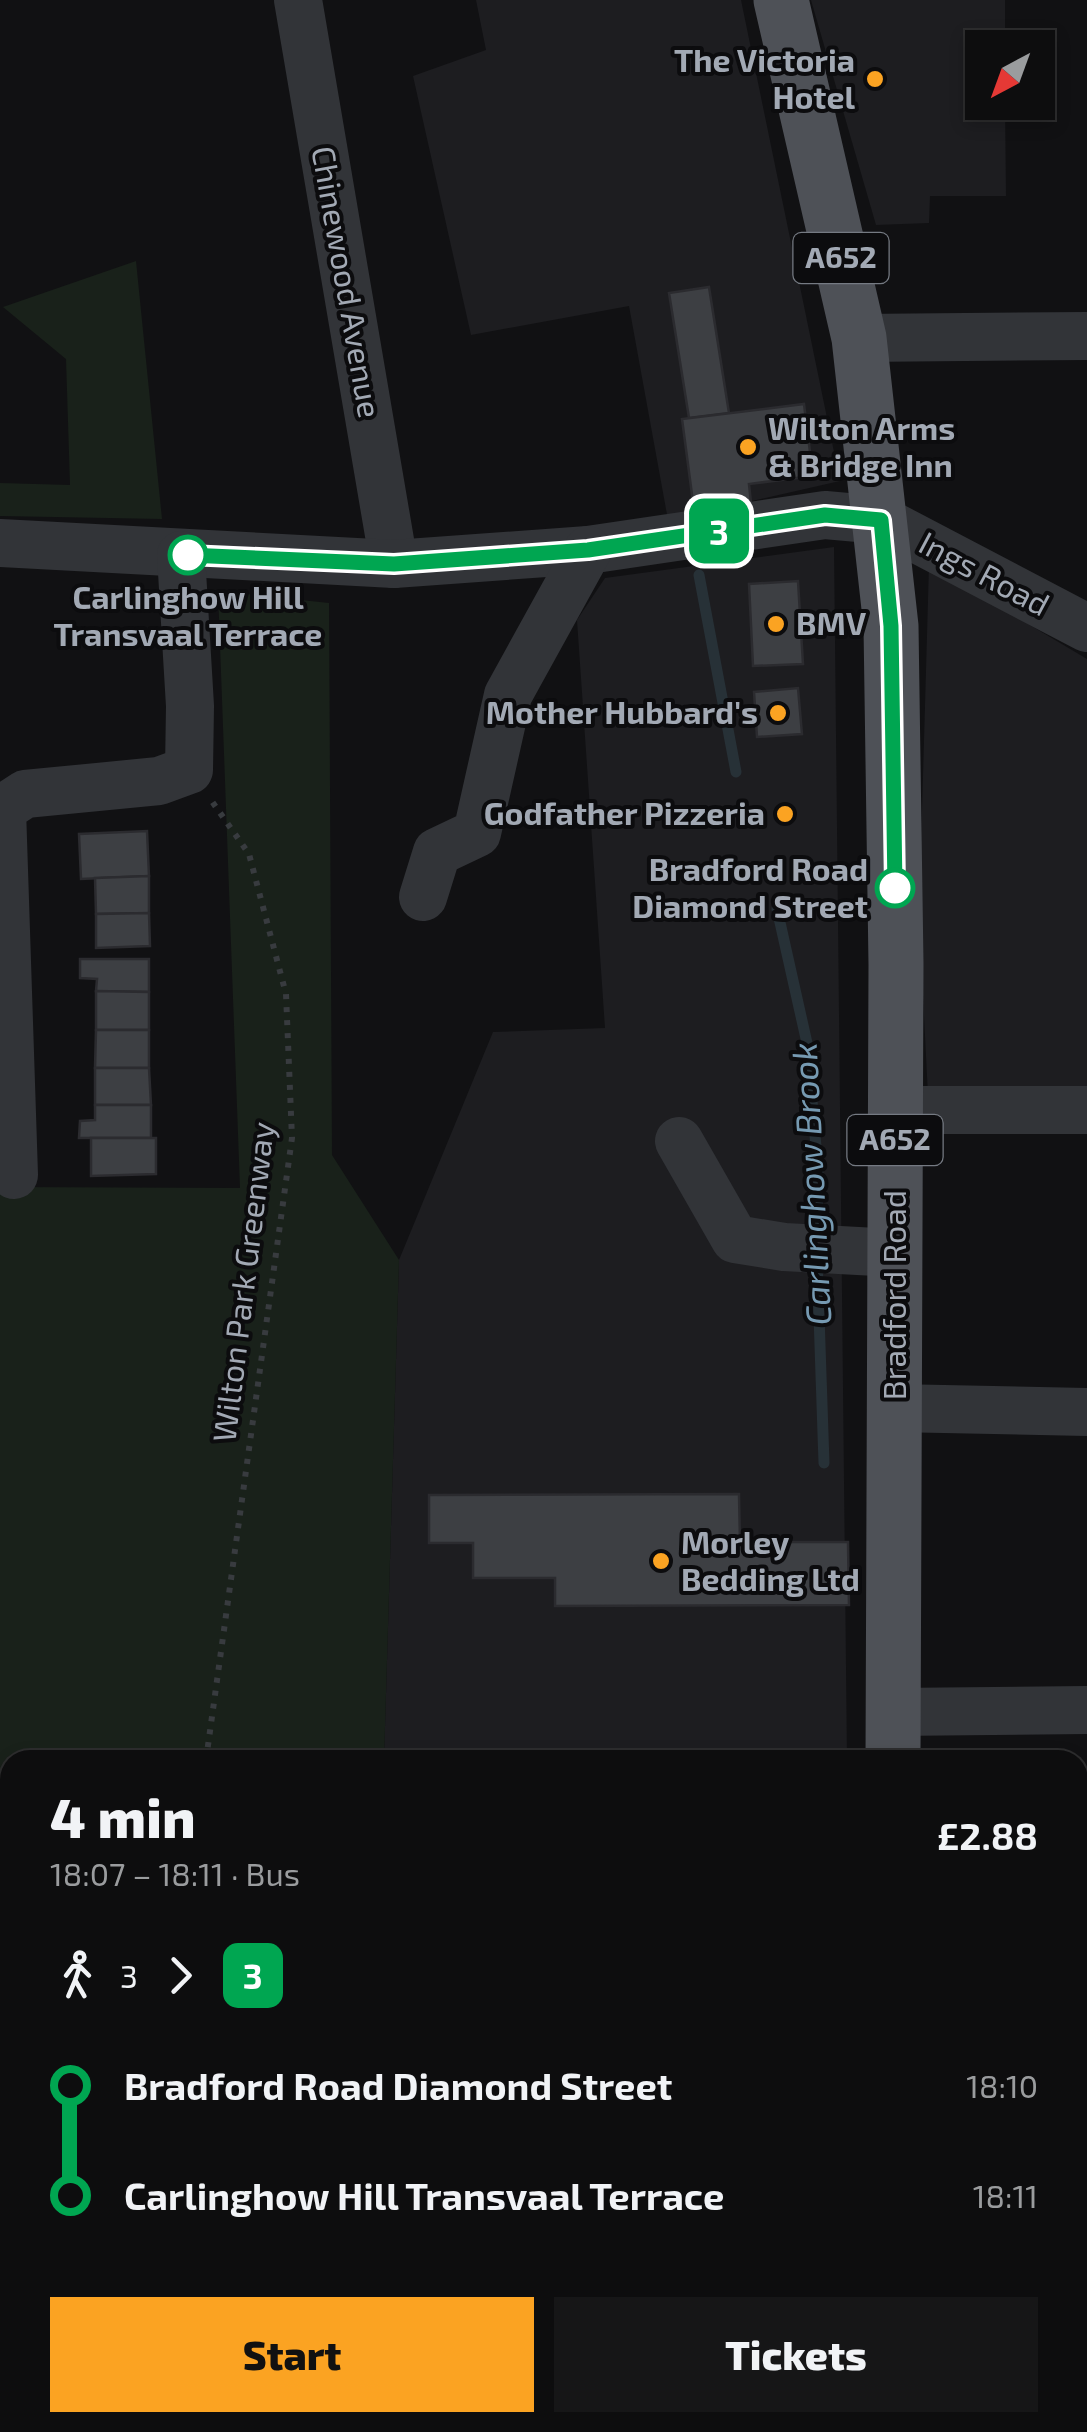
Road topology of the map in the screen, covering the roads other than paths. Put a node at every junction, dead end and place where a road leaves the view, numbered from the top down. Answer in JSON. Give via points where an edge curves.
{"nodes":[{"id":1,"x":298,"y":0,"type":"edge"},
{"id":2,"x":781,"y":0,"type":"edge"},
{"id":3,"x":1087,"y":336,"type":"edge"},
{"id":4,"x":859,"y":338,"type":"junction"},
{"id":5,"x":881,"y":520,"type":"junction"},
{"id":6,"x":0,"y":543,"type":"edge"},
{"id":7,"x":588,"y":550,"type":"junction"},
{"id":8,"x":181,"y":554,"type":"junction"},
{"id":9,"x":394,"y":564,"type":"junction"},
{"id":10,"x":1087,"y":628,"type":"edge"},
{"id":11,"x":423,"y":898,"type":"dead end"},
{"id":12,"x":896,"y":1110,"type":"junction"},
{"id":13,"x":1085,"y":1110,"type":"edge"},
{"id":14,"x":679,"y":1141,"type":"dead end"},
{"id":15,"x":14,"y":1175,"type":"dead end"},
{"id":16,"x":868,"y":1251,"type":"junction"},
{"id":17,"x":894,"y":1408,"type":"junction"},
{"id":18,"x":1087,"y":1412,"type":"edge"},
{"id":19,"x":1087,"y":1710,"type":"edge"},
{"id":20,"x":893,"y":1736,"type":"edge"}],
"edges":[{"from":1,"to":9,"type":"street","name":"Chinewood Avenue"},
{"from":2,"to":4,"type":"main road","name":"Bradford Road","number":"A652"},
{"from":3,"to":4,"type":"street"},
{"from":4,"to":5,"type":"main road","name":"Bradford Road","number":"A652"},
{"from":5,"to":7,"type":"street","via":[[825,515]]},
{"from":5,"to":10,"type":"street","name":"Ings Road"},
{"from":5,"to":12,"type":"main road","name":"Bradford Road","number":"A652","via":[[891,626]]},
{"from":6,"to":8,"type":"street"},
{"from":7,"to":9,"type":"street"},
{"from":7,"to":11,"type":"street","via":[[508,695],[478,833],[437,852]]},
{"from":8,"to":9,"type":"street"},
{"from":8,"to":15,"type":"street","via":[[190,770],[159,781],[25,794],[2,809]]},
{"from":12,"to":13,"type":"street"},
{"from":12,"to":16,"type":"main road","name":"Bradford Road","number":"A652"},
{"from":14,"to":16,"type":"street","via":[[734,1238]]},
{"from":16,"to":17,"type":"main road","name":"Bradford Road","number":"A652"},
{"from":17,"to":18,"type":"street"},
{"from":17,"to":20,"type":"main road","name":"Bradford Road","number":"A652"},
{"from":19,"to":20,"type":"street"}]}
